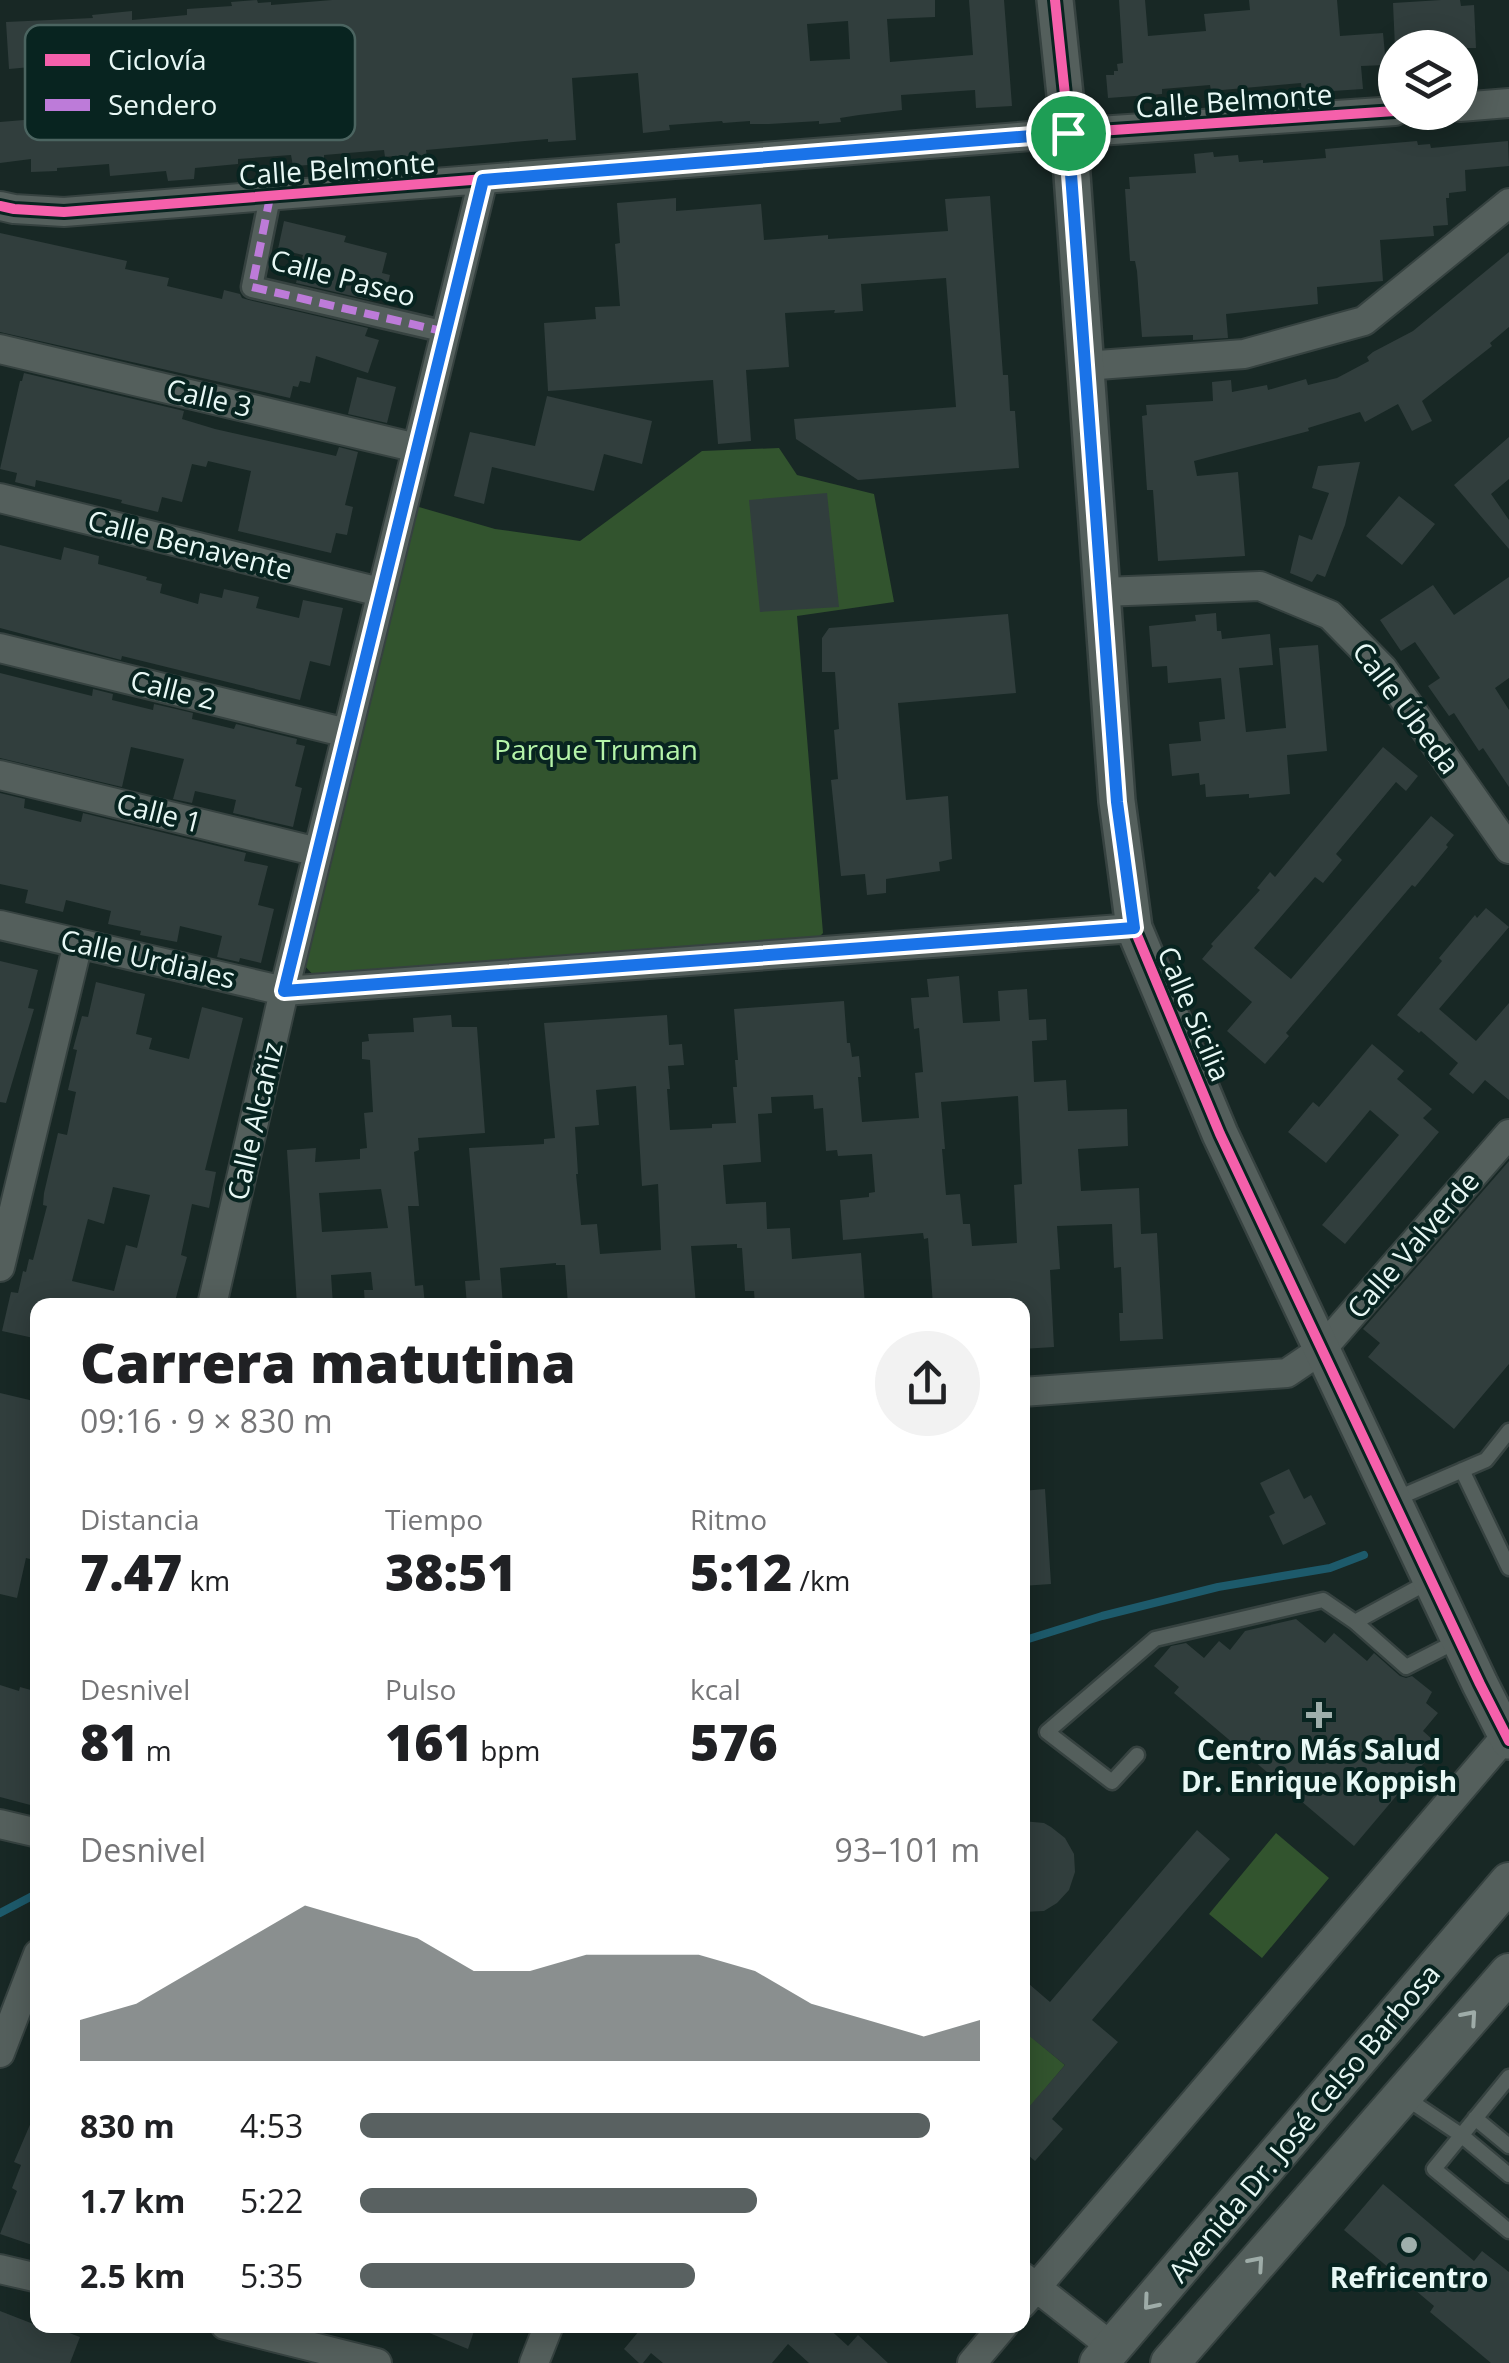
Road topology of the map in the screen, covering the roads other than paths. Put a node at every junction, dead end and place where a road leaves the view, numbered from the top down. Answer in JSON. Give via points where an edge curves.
{"nodes":[{"id":1,"x":1055,"y":0,"type":"edge"},
{"id":2,"x":1509,"y":103,"type":"edge"},
{"id":3,"x":1478,"y":106,"type":"edge"},
{"id":4,"x":1378,"y":113,"type":"edge"},
{"id":5,"x":1068,"y":133,"type":"junction"},
{"id":6,"x":483,"y":180,"type":"junction"},
{"id":7,"x":270,"y":197,"type":"junction"},
{"id":8,"x":1509,"y":204,"type":"edge"},
{"id":9,"x":0,"y":206,"type":"edge"},
{"id":10,"x":446,"y":332,"type":"junction"},
{"id":11,"x":0,"y":349,"type":"edge"},
{"id":12,"x":1085,"y":366,"type":"junction"},
{"id":13,"x":417,"y":448,"type":"junction"},
{"id":14,"x":0,"y":498,"type":"edge"},
{"id":15,"x":380,"y":592,"type":"junction"},
{"id":16,"x":1102,"y":592,"type":"junction"},
{"id":17,"x":0,"y":648,"type":"edge"},
{"id":18,"x":346,"y":733,"type":"junction"},
{"id":19,"x":0,"y":775,"type":"edge"},
{"id":20,"x":1509,"y":849,"type":"edge"},
{"id":21,"x":318,"y":852,"type":"junction"},
{"id":22,"x":0,"y":925,"type":"edge"},
{"id":23,"x":1134,"y":928,"type":"junction"},
{"id":24,"x":78,"y":943,"type":"junction"},
{"id":25,"x":284,"y":991,"type":"junction"},
{"id":26,"x":1509,"y":1134,"type":"edge"},
{"id":27,"x":0,"y":1266,"type":"edge"},
{"id":28,"x":214,"y":1298,"type":"edge"},
{"id":29,"x":1321,"y":1350,"type":"junction"},
{"id":30,"x":1030,"y":1391,"type":"edge"},
{"id":31,"x":1509,"y":1431,"type":"edge"},
{"id":32,"x":1462,"y":1470,"type":"junction"},
{"id":33,"x":1393,"y":1500,"type":"junction"},
{"id":34,"x":1491,"y":1530,"type":"junction"},
{"id":35,"x":1509,"y":1542,"type":"edge"},
{"id":36,"x":1509,"y":1568,"type":"edge"},
{"id":37,"x":1431,"y":1580,"type":"junction"},
{"id":38,"x":1355,"y":1622,"type":"junction"},
{"id":39,"x":1459,"y":1640,"type":"junction"},
{"id":40,"x":1507,"y":1739,"type":"edge"},
{"id":41,"x":1137,"y":1755,"type":"dead end"},
{"id":42,"x":0,"y":1824,"type":"edge"},
{"id":43,"x":30,"y":1832,"type":"edge"},
{"id":44,"x":1509,"y":1882,"type":"edge"},
{"id":45,"x":1509,"y":1973,"type":"edge"},
{"id":46,"x":30,"y":1975,"type":"edge"},
{"id":47,"x":0,"y":2054,"type":"edge"},
{"id":48,"x":1509,"y":2077,"type":"edge"},
{"id":49,"x":1403,"y":2096,"type":"junction"},
{"id":50,"x":1475,"y":2118,"type":"junction"},
{"id":51,"x":1461,"y":2135,"type":"junction"},
{"id":52,"x":1509,"y":2146,"type":"edge"},
{"id":53,"x":1509,"y":2175,"type":"edge"},
{"id":54,"x":1509,"y":2231,"type":"edge"},
{"id":55,"x":0,"y":2268,"type":"edge"},
{"id":56,"x":30,"y":2276,"type":"edge"},
{"id":57,"x":1030,"y":2286,"type":"edge"},
{"id":58,"x":1030,"y":2292,"type":"edge"},
{"id":59,"x":257,"y":2333,"type":"edge"},
{"id":60,"x":546,"y":2333,"type":"edge"},
{"id":61,"x":997,"y":2333,"type":"edge"},
{"id":62,"x":1106,"y":2355,"type":"edge"},
{"id":63,"x":377,"y":2363,"type":"edge"},
{"id":64,"x":534,"y":2363,"type":"edge"},
{"id":65,"x":972,"y":2363,"type":"edge"},
{"id":66,"x":1170,"y":2363,"type":"edge"}],
"edges":[{"from":1,"to":5,"type":"street","name":"Calle Sicilia"},
{"from":2,"to":3,"type":"street"},
{"from":4,"to":5,"type":"street","name":"Calle Belmonte"},
{"from":5,"to":6,"type":"street","name":"Calle Belmonte"},
{"from":5,"to":12,"type":"street","name":"Calle Sicilia"},
{"from":6,"to":7,"type":"street","name":"Calle Belmonte"},
{"from":6,"to":10,"type":"street","name":"Calle Alcañiz"},
{"from":7,"to":9,"type":"street","name":"Calle Belmonte","via":[[64,212]]},
{"from":7,"to":10,"type":"street","name":"Calle Paseo","via":[[252,287]]},
{"from":8,"to":12,"type":"street","via":[[1364,321],[1244,354]]},
{"from":10,"to":13,"type":"street","name":"Calle Alcañiz"},
{"from":11,"to":13,"type":"street","name":"Calle 3"},
{"from":12,"to":16,"type":"street","name":"Calle Sicilia"},
{"from":13,"to":15,"type":"street","name":"Calle Alcañiz"},
{"from":14,"to":15,"type":"street","name":"Calle Benavente"},
{"from":15,"to":18,"type":"street","name":"Calle Alcañiz"},
{"from":16,"to":20,"type":"street","name":"Calle Úbeda","via":[[1260,586],[1330,615],[1383,669]]},
{"from":16,"to":23,"type":"street","name":"Calle Sicilia"},
{"from":17,"to":18,"type":"street","name":"Calle 2"},
{"from":18,"to":21,"type":"street","name":"Calle Alcañiz"},
{"from":19,"to":21,"type":"street","name":"Calle 1"},
{"from":21,"to":25,"type":"street","name":"Calle Alcañiz"},
{"from":22,"to":24,"type":"street","name":"Calle Urdiales"},
{"from":23,"to":25,"type":"street","name":"Calle Urdiales"},
{"from":23,"to":29,"type":"street","name":"Calle Sicilia"},
{"from":24,"to":25,"type":"street","name":"Calle Urdiales"},
{"from":24,"to":27,"type":"street"},
{"from":25,"to":28,"type":"street","name":"Calle Alcañiz"},
{"from":26,"to":29,"type":"street","name":"Calle Valverde"},
{"from":29,"to":30,"type":"street","name":"Calle Valverde","via":[[1286,1373]]},
{"from":29,"to":33,"type":"street","name":"Calle Sicilia"},
{"from":31,"to":32,"type":"lane","via":[[1486,1460]]},
{"from":32,"to":33,"type":"lane"},
{"from":32,"to":34,"type":"lane"},
{"from":33,"to":37,"type":"street","name":"Calle Sicilia"},
{"from":34,"to":35,"type":"lane"},
{"from":34,"to":36,"type":"lane"},
{"from":37,"to":38,"type":"lane"},
{"from":37,"to":39,"type":"street","name":"Calle Sicilia"},
{"from":38,"to":39,"type":"lane","via":[[1406,1667]]},
{"from":38,"to":41,"type":"lane","via":[[1323,1600],[1156,1640],[1048,1732],[1112,1782]]},
{"from":39,"to":40,"type":"street","name":"Calle Sicilia"},
{"from":40,"to":57,"type":"street"},
{"from":42,"to":43,"type":"street"},
{"from":44,"to":62,"type":"main road","name":"Avenida Dr. José Celso Barbosa","one_way":true},
{"from":49,"to":45,"type":"main road","name":"Avenida Dr. José Celso Barbosa","one_way":true},
{"from":46,"to":47,"type":"street"},
{"from":48,"to":50,"type":"lane"},
{"from":49,"to":51,"type":"lane"},
{"from":66,"to":49,"type":"main road","name":"Avenida Dr. José Celso Barbosa","one_way":true},
{"from":50,"to":51,"type":"lane"},
{"from":50,"to":52,"type":"lane"},
{"from":51,"to":53,"type":"lane"},
{"from":51,"to":54,"type":"lane","via":[[1434,2169]]},
{"from":55,"to":56,"type":"street"},
{"from":58,"to":62,"type":"street"},
{"from":59,"to":63,"type":"street"},
{"from":60,"to":64,"type":"street"},
{"from":61,"to":65,"type":"street"}]}
